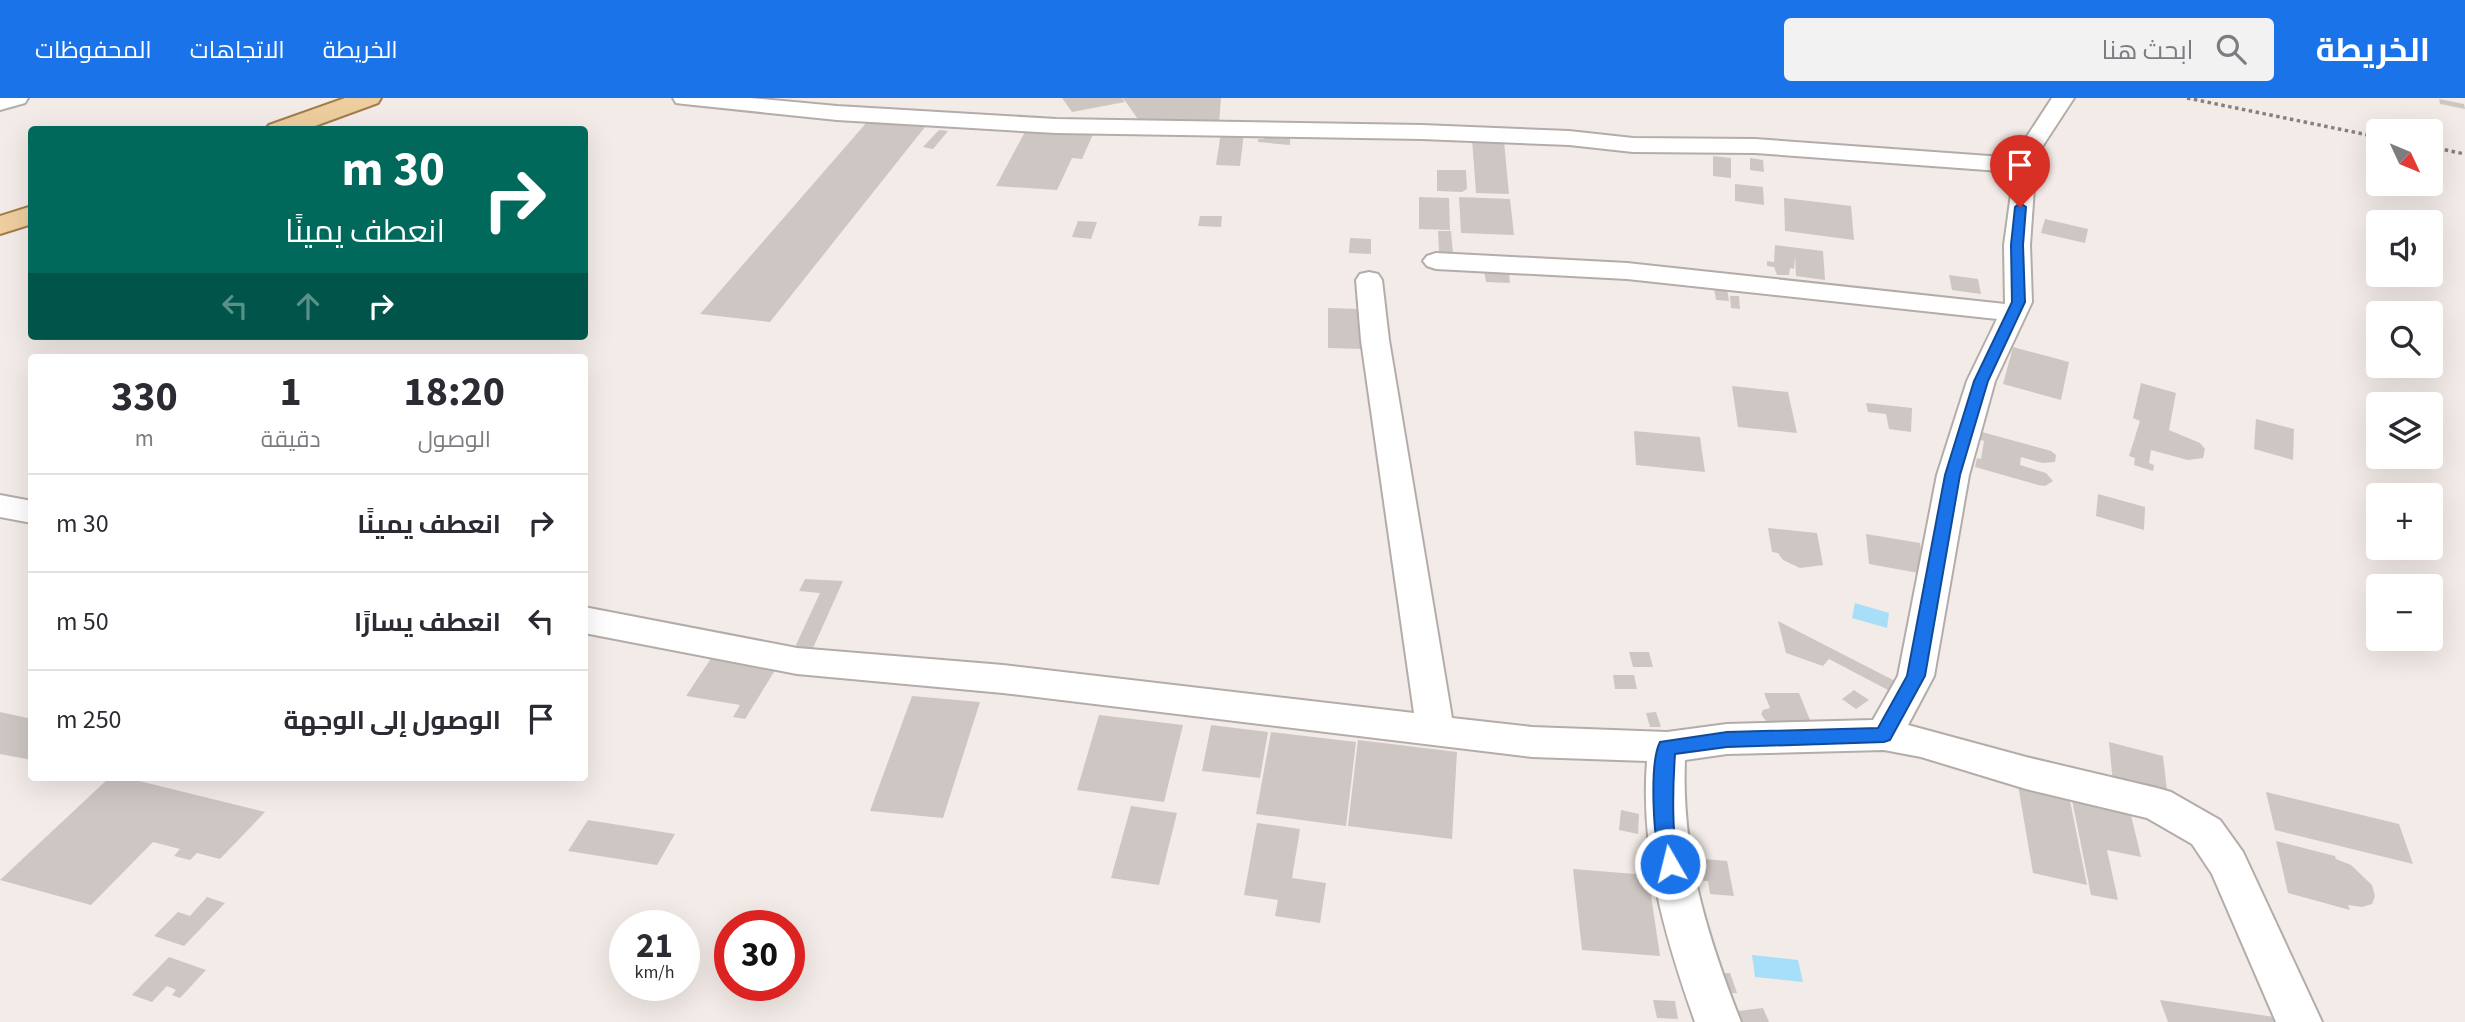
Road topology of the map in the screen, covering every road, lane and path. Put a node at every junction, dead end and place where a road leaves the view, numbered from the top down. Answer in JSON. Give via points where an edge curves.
{"nodes":[{"id":1,"x":17,"y":98,"type":"edge"},
{"id":2,"x":369,"y":98,"type":"edge"},
{"id":3,"x":684,"y":98,"type":"edge"},
{"id":4,"x":2063,"y":98,"type":"edge"},
{"id":5,"x":2187,"y":98,"type":"edge"},
{"id":6,"x":0,"y":104,"type":"edge"},
{"id":7,"x":289,"y":126,"type":"edge"},
{"id":8,"x":2366,"y":135,"type":"edge"},
{"id":9,"x":2443,"y":149,"type":"edge"},
{"id":10,"x":2465,"y":154,"type":"edge"},
{"id":11,"x":2026,"y":166,"type":"junction"},
{"id":12,"x":28,"y":215,"type":"edge"},
{"id":13,"x":0,"y":225,"type":"edge"},
{"id":14,"x":1436,"y":261,"type":"dead end"},
{"id":15,"x":1369,"y":280,"type":"dead end"},
{"id":16,"x":2013,"y":313,"type":"junction"},
{"id":17,"x":0,"y":506,"type":"edge"},
{"id":18,"x":28,"y":511,"type":"edge"},
{"id":19,"x":588,"y":621,"type":"edge"},
{"id":20,"x":1435,"y":731,"type":"junction"},
{"id":21,"x":1884,"y":735,"type":"junction"},
{"id":22,"x":1667,"y":747,"type":"junction"},
{"id":23,"x":1718,"y":1022,"type":"edge"},
{"id":24,"x":2299,"y":1022,"type":"edge"}],
"edges":[{"from":1,"to":6,"type":"street"},
{"from":2,"to":7,"type":"main road"},
{"from":3,"to":11,"type":"street","via":[[1056,126],[1569,138],[1633,145],[1848,151]]},
{"from":4,"to":11,"type":"street","via":[[2031,147]]},
{"from":5,"to":8,"type":"path"},
{"from":9,"to":10,"type":"path"},
{"from":11,"to":16,"type":"street","via":[[2017,245],[2019,302]]},
{"from":12,"to":13,"type":"main road"},
{"from":14,"to":16,"type":"street","via":[[1627,271]]},
{"from":15,"to":20,"type":"street"},
{"from":16,"to":21,"type":"street","via":[[1981,381],[1953,475],[1916,676]]},
{"from":17,"to":18,"type":"street"},
{"from":19,"to":20,"type":"street","via":[[797,661],[1003,679]]},
{"from":20,"to":22,"type":"street","via":[[1532,742]]},
{"from":21,"to":22,"type":"street","via":[[1727,740]]},
{"from":21,"to":24,"type":"street","via":[[2157,804],[2206,832],[2228,864]]},
{"from":22,"to":23,"type":"street","via":[[1663,788],[1666,844],[1678,903]]}]}
